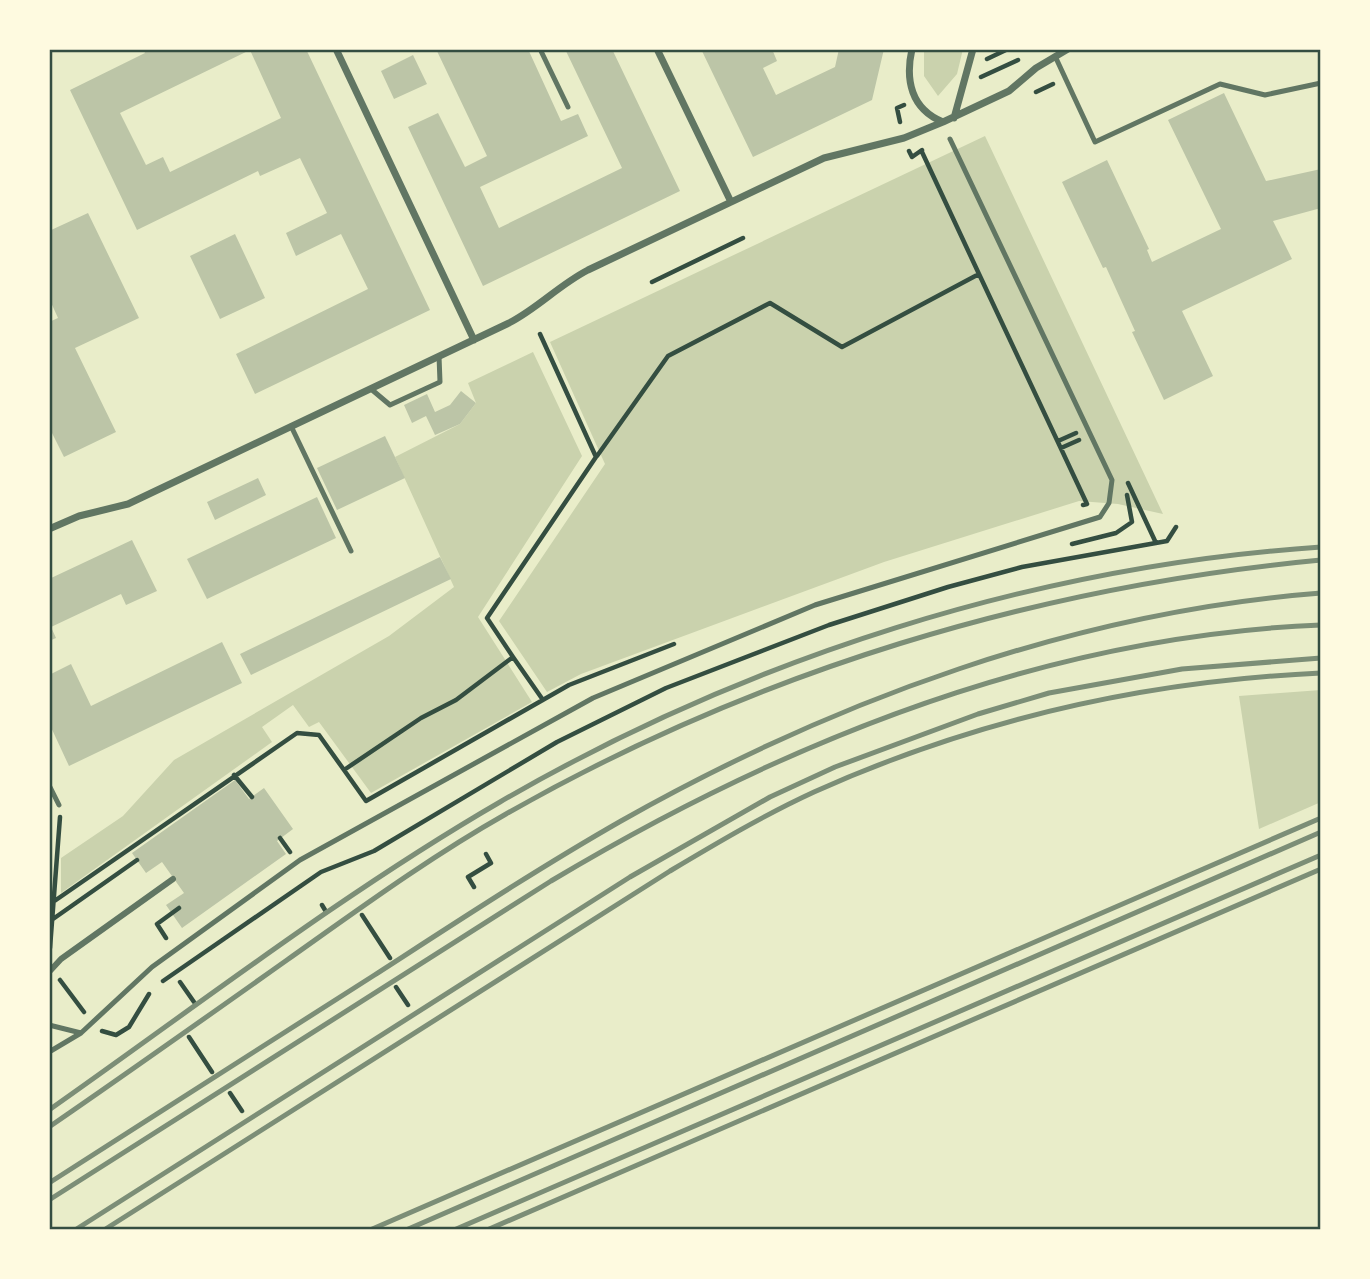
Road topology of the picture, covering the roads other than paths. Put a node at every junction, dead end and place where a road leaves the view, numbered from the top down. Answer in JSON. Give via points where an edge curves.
{"nodes":[{"id":1,"x":336,"y":49,"type":"edge"},
{"id":2,"x":540,"y":49,"type":"edge"},
{"id":3,"x":657,"y":49,"type":"edge"},
{"id":4,"x":912,"y":49,"type":"edge"},
{"id":5,"x":973,"y":49,"type":"edge"},
{"id":6,"x":1047,"y":49,"type":"edge"},
{"id":7,"x":1068,"y":49,"type":"edge"},
{"id":8,"x":1055,"y":55,"type":"junction"},
{"id":9,"x":1321,"y":83,"type":"edge"},
{"id":10,"x":568,"y":107,"type":"dead end"},
{"id":11,"x":954,"y":118,"type":"junction"},
{"id":12,"x":943,"y":122,"type":"junction"},
{"id":13,"x":950,"y":139,"type":"dead end"},
{"id":14,"x":731,"y":202,"type":"junction"},
{"id":15,"x":474,"y":340,"type":"junction"},
{"id":16,"x":439,"y":356,"type":"junction"},
{"id":17,"x":371,"y":388,"type":"junction"},
{"id":18,"x":291,"y":426,"type":"junction"},
{"id":19,"x":49,"y":528,"type":"edge"},
{"id":20,"x":351,"y":551,"type":"dead end"},
{"id":21,"x":49,"y":785,"type":"edge"},
{"id":22,"x":59,"y":805,"type":"road end"},
{"id":23,"x":173,"y":879,"type":"dead end"},
{"id":24,"x":49,"y":972,"type":"edge"},
{"id":25,"x":49,"y":1025,"type":"edge"},
{"id":26,"x":81,"y":1033,"type":"junction"},
{"id":27,"x":49,"y":1052,"type":"edge"}],
"edges":[{"from":1,"to":15,"type":"street"},
{"from":2,"to":10,"type":"lane"},
{"from":3,"to":14,"type":"street"},
{"from":4,"to":12,"type":"street","via":[[909,84],[913,95],[927,114]]},
{"from":5,"to":11,"type":"street"},
{"from":6,"to":8,"type":"street"},
{"from":7,"to":8,"type":"street"},
{"from":8,"to":9,"type":"lane","via":[[1096,142],[1220,84],[1265,95]]},
{"from":8,"to":11,"type":"street","via":[[1009,90]]},
{"from":11,"to":12,"type":"street"},
{"from":12,"to":14,"type":"street","via":[[885,143],[835,154]]},
{"from":13,"to":26,"type":"lane","via":[[1112,480],[1109,503],[1100,517],[815,605],[593,698],[300,860],[152,967]]},
{"from":14,"to":15,"type":"street","via":[[578,275],[531,312]]},
{"from":15,"to":16,"type":"street"},
{"from":16,"to":17,"type":"street"},
{"from":16,"to":17,"type":"lane","via":[[440,382],[390,405]]},
{"from":17,"to":18,"type":"street"},
{"from":18,"to":19,"type":"street","via":[[128,504]]},
{"from":18,"to":20,"type":"lane"},
{"from":21,"to":22,"type":"lane"},
{"from":23,"to":24,"type":"street"},
{"from":25,"to":26,"type":"lane"},
{"from":26,"to":27,"type":"lane"}]}
